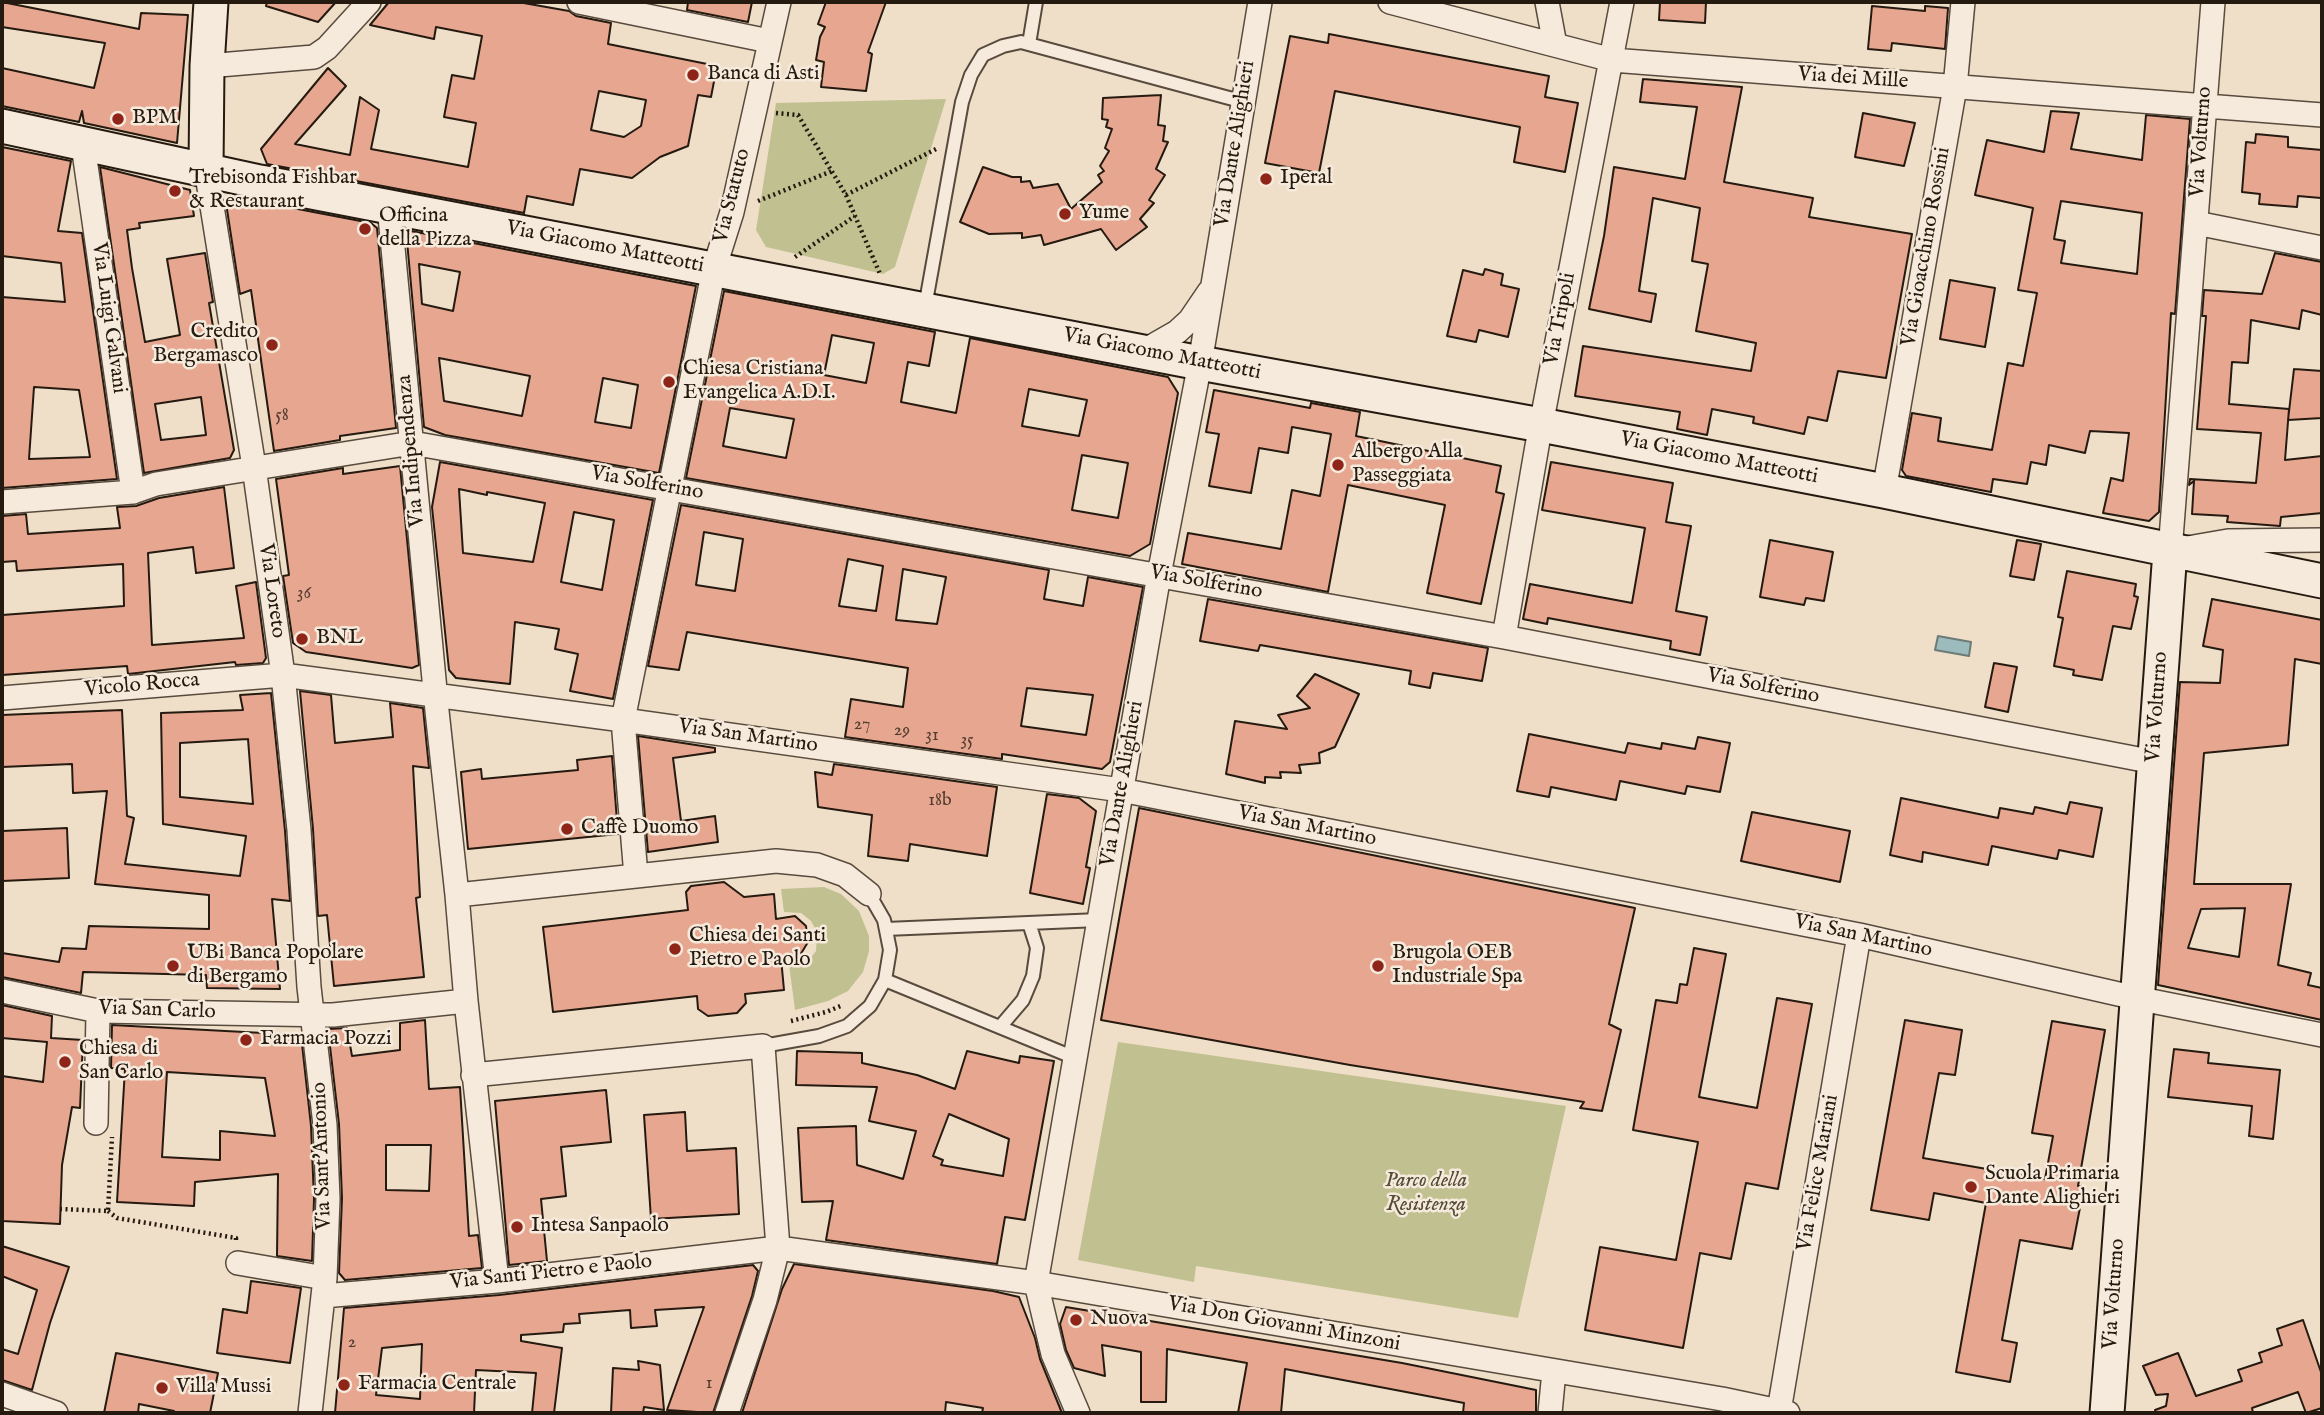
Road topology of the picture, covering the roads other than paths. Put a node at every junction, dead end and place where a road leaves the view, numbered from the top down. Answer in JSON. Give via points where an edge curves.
{"nodes":[{"id":1,"x":211,"y":2,"type":"edge"},
{"id":2,"x":369,"y":2,"type":"edge"},
{"id":3,"x":579,"y":2,"type":"edge"},
{"id":4,"x":779,"y":2,"type":"edge"},
{"id":5,"x":1036,"y":2,"type":"edge"},
{"id":6,"x":1260,"y":2,"type":"edge"},
{"id":7,"x":1390,"y":2,"type":"edge"},
{"id":8,"x":1547,"y":2,"type":"edge"},
{"id":9,"x":1622,"y":2,"type":"edge"},
{"id":10,"x":1963,"y":2,"type":"edge"},
{"id":11,"x":2213,"y":2,"type":"edge"},
{"id":12,"x":769,"y":41,"type":"junction"},
{"id":13,"x":1029,"y":44,"type":"junction"},
{"id":14,"x":1555,"y":45,"type":"junction"},
{"id":15,"x":1612,"y":60,"type":"junction"},
{"id":16,"x":207,"y":66,"type":"junction"},
{"id":17,"x":1955,"y":87,"type":"junction"},
{"id":18,"x":1244,"y":102,"type":"junction"},
{"id":19,"x":2204,"y":106,"type":"junction"},
{"id":20,"x":2322,"y":115,"type":"edge"},
{"id":21,"x":2,"y":126,"type":"edge"},
{"id":22,"x":83,"y":145,"type":"junction"},
{"id":23,"x":206,"y":169,"type":"junction"},
{"id":24,"x":389,"y":206,"type":"junction"},
{"id":25,"x":2196,"y":223,"type":"junction"},
{"id":26,"x":2322,"y":248,"type":"edge"},
{"id":27,"x":714,"y":269,"type":"junction"},
{"id":28,"x":1213,"y":286,"type":"junction"},
{"id":29,"x":925,"y":310,"type":"junction"},
{"id":30,"x":1142,"y":352,"type":"junction"},
{"id":31,"x":1200,"y":363,"type":"junction"},
{"id":32,"x":1541,"y":425,"type":"junction"},
{"id":33,"x":412,"y":443,"type":"junction"},
{"id":34,"x":254,"y":467,"type":"junction"},
{"id":35,"x":669,"y":488,"type":"junction"},
{"id":36,"x":1884,"y":491,"type":"junction"},
{"id":37,"x":133,"y":492,"type":"junction"},
{"id":38,"x":2,"y":502,"type":"edge"},
{"id":39,"x":2322,"y":540,"type":"edge"},
{"id":40,"x":2170,"y":551,"type":"junction"},
{"id":41,"x":1159,"y":575,"type":"junction"},
{"id":42,"x":2322,"y":581,"type":"edge"},
{"id":43,"x":1504,"y":637,"type":"junction"},
{"id":44,"x":283,"y":675,"type":"junction"},
{"id":45,"x":436,"y":696,"type":"junction"},
{"id":46,"x":2,"y":698,"type":"edge"},
{"id":47,"x":623,"y":720,"type":"junction"},
{"id":48,"x":2154,"y":762,"type":"junction"},
{"id":49,"x":1121,"y":790,"type":"junction"},
{"id":50,"x":636,"y":876,"type":"junction"},
{"id":51,"x":869,"y":894,"type":"joint"},
{"id":52,"x":457,"y":895,"type":"junction"},
{"id":53,"x":1099,"y":920,"type":"junction"},
{"id":54,"x":1029,"y":923,"type":"junction"},
{"id":55,"x":886,"y":929,"type":"junction"},
{"id":56,"x":1859,"y":935,"type":"junction"},
{"id":57,"x":885,"y":980,"type":"junction"},
{"id":58,"x":2,"y":991,"type":"edge"},
{"id":59,"x":2136,"y":998,"type":"junction"},
{"id":60,"x":466,"y":1002,"type":"junction"},
{"id":61,"x":98,"y":1011,"type":"junction"},
{"id":62,"x":313,"y":1016,"type":"junction"},
{"id":63,"x":1000,"y":1027,"type":"junction"},
{"id":64,"x":2322,"y":1035,"type":"edge"},
{"id":65,"x":763,"y":1046,"type":"junction"},
{"id":66,"x":1075,"y":1058,"type":"junction"},
{"id":67,"x":473,"y":1074,"type":"junction"},
{"id":68,"x":96,"y":1123,"type":"road end"},
{"id":69,"x":778,"y":1248,"type":"junction"},
{"id":70,"x":238,"y":1263,"type":"road end"},
{"id":71,"x":496,"y":1281,"type":"junction"},
{"id":72,"x":1036,"y":1283,"type":"junction"},
{"id":73,"x":324,"y":1287,"type":"junction"},
{"id":74,"x":1554,"y":1371,"type":"junction"},
{"id":75,"x":2,"y":1394,"type":"edge"},
{"id":76,"x":1721,"y":1406,"type":"edge"},
{"id":77,"x":1783,"y":1412,"type":"edge"},
{"id":78,"x":56,"y":1413,"type":"edge"},
{"id":79,"x":310,"y":1413,"type":"edge"},
{"id":80,"x":727,"y":1413,"type":"edge"},
{"id":81,"x":1078,"y":1413,"type":"edge"},
{"id":82,"x":1550,"y":1413,"type":"edge"},
{"id":83,"x":2107,"y":1413,"type":"edge"}],
"edges":[{"from":1,"to":16,"type":"street"},
{"from":2,"to":16,"type":"street","via":[[314,57]]},
{"from":3,"to":12,"type":"street"},
{"from":4,"to":12,"type":"street","name":"Via Statuto"},
{"from":5,"to":13,"type":"lane"},
{"from":6,"to":18,"type":"street","name":"Via Dante Alighieri"},
{"from":7,"to":14,"type":"street","name":"Via dei Mille"},
{"from":8,"to":14,"type":"street"},
{"from":9,"to":15,"type":"street","name":"Via Tripoli"},
{"from":10,"to":17,"type":"street","name":"Via Gioacchino Rossini"},
{"from":11,"to":19,"type":"street","name":"Via Volturno"},
{"from":12,"to":27,"type":"street","name":"Via Statuto","via":[[732,212]]},
{"from":13,"to":18,"type":"lane"},
{"from":13,"to":29,"type":"lane","via":[[1012,44],[983,55],[971,75],[962,102]]},
{"from":14,"to":15,"type":"street","name":"Via dei Mille"},
{"from":15,"to":17,"type":"street","name":"Via dei Mille"},
{"from":15,"to":32,"type":"street","name":"Via Tripoli"},
{"from":16,"to":23,"type":"street"},
{"from":17,"to":19,"type":"street","name":"Via dei Mille"},
{"from":17,"to":36,"type":"street","name":"Via Gioacchino Rossini"},
{"from":18,"to":28,"type":"street","name":"Via Dante Alighieri"},
{"from":19,"to":20,"type":"street","name":"Via dei Mille"},
{"from":19,"to":25,"type":"street","name":"Via Volturno"},
{"from":21,"to":22,"type":"street","name":"Via Giacomo Matteotti"},
{"from":22,"to":23,"type":"street","name":"Via Giacomo Matteotti"},
{"from":22,"to":37,"type":"street","name":"Via Luigi Galvani"},
{"from":23,"to":24,"type":"street","name":"Via Giacomo Matteotti"},
{"from":23,"to":34,"type":"street","name":"Via Loreto"},
{"from":24,"to":27,"type":"street","name":"Via Giacomo Matteotti"},
{"from":24,"to":33,"type":"street","name":"Via Indipendenza"},
{"from":25,"to":26,"type":"street"},
{"from":25,"to":40,"type":"street","name":"Via Volturno"},
{"from":27,"to":29,"type":"street","name":"Via Giacomo Matteotti"},
{"from":27,"to":35,"type":"street","name":"Via Statuto"},
{"from":28,"to":30,"type":"street","name":"Via Dante Alighieri","via":[[1190,320]]},
{"from":28,"to":31,"type":"street","name":"Via Dante Alighieri"},
{"from":29,"to":30,"type":"street","name":"Via Giacomo Matteotti"},
{"from":30,"to":31,"type":"street","name":"Via Giacomo Matteotti"},
{"from":31,"to":32,"type":"street","name":"Via Giacomo Matteotti"},
{"from":31,"to":41,"type":"street","name":"Via Dante Alighieri"},
{"from":32,"to":36,"type":"street","name":"Via Giacomo Matteotti"},
{"from":32,"to":43,"type":"street","name":"Via Tripoli"},
{"from":33,"to":34,"type":"street","name":"Via Solferino"},
{"from":33,"to":35,"type":"street","name":"Via Solferino"},
{"from":33,"to":45,"type":"street","name":"Via Indipendenza"},
{"from":34,"to":37,"type":"street","name":"Via Solferino"},
{"from":34,"to":44,"type":"street","name":"Via Loreto"},
{"from":35,"to":41,"type":"street","name":"Via Solferino"},
{"from":35,"to":47,"type":"street","name":"Via Statuto"},
{"from":36,"to":40,"type":"street","name":"Via Giacomo Matteotti"},
{"from":37,"to":38,"type":"street","name":"Via Solferino"},
{"from":39,"to":40,"type":"street","via":[[2228,541]]},
{"from":40,"to":42,"type":"street","name":"Via Giacomo Matteotti"},
{"from":40,"to":48,"type":"street","name":"Via Volturno"},
{"from":41,"to":43,"type":"street","name":"Via Solferino"},
{"from":41,"to":49,"type":"street","name":"Via Dante Alighieri"},
{"from":43,"to":48,"type":"street","name":"Via Solferino"},
{"from":44,"to":45,"type":"street","name":"Via San Martino"},
{"from":44,"to":46,"type":"street","name":"Vicolo Rocca"},
{"from":44,"to":62,"type":"street","name":"Via Loreto"},
{"from":45,"to":47,"type":"street","name":"Via San Martino"},
{"from":45,"to":52,"type":"street","name":"Via Indipendenza"},
{"from":47,"to":49,"type":"street","name":"Via San Martino"},
{"from":47,"to":50,"type":"street","name":"Via Statuto"},
{"from":48,"to":59,"type":"street","name":"Via Volturno"},
{"from":49,"to":53,"type":"street","name":"Via Dante Alighieri"},
{"from":49,"to":56,"type":"street","name":"Via San Martino"},
{"from":50,"to":51,"type":"street","via":[[776,861],[817,865],[845,875]]},
{"from":50,"to":52,"type":"street"},
{"from":51,"to":55,"type":"lane"},
{"from":52,"to":60,"type":"street","name":"Via Indipendenza"},
{"from":53,"to":54,"type":"lane"},
{"from":53,"to":66,"type":"street","name":"Via Dante Alighieri"},
{"from":54,"to":55,"type":"lane"},
{"from":54,"to":63,"type":"lane","via":[[1037,948],[1033,976],[1023,1000]]},
{"from":55,"to":57,"type":"lane","via":[[890,950]]},
{"from":56,"to":59,"type":"street","name":"Via San Martino"},
{"from":56,"to":77,"type":"street","name":"Via Felice Mariani"},
{"from":57,"to":63,"type":"lane"},
{"from":57,"to":65,"type":"lane","via":[[870,1006],[847,1026]]},
{"from":58,"to":61,"type":"street","name":"Via San Carlo"},
{"from":59,"to":64,"type":"street","name":"Via San Martino"},
{"from":59,"to":83,"type":"street","name":"Via Volturno"},
{"from":60,"to":62,"type":"street","name":"Via San Carlo"},
{"from":60,"to":67,"type":"street","name":"Via Indipendenza"},
{"from":61,"to":62,"type":"street","name":"Via San Carlo"},
{"from":61,"to":68,"type":"street"},
{"from":62,"to":73,"type":"street","name":"Via Sant'Antonio","via":[[325,1125]]},
{"from":63,"to":66,"type":"lane"},
{"from":65,"to":67,"type":"street"},
{"from":65,"to":69,"type":"street"},
{"from":66,"to":72,"type":"street","name":"Via Dante Alighieri"},
{"from":67,"to":71,"type":"street","name":"Via Indipendenza"},
{"from":69,"to":71,"type":"street","name":"Via Santi Pietro e Paolo"},
{"from":69,"to":72,"type":"street","name":"Via Don Giovanni Minzoni"},
{"from":69,"to":80,"type":"street"},
{"from":70,"to":73,"type":"street","name":"Via Santi Pietro e Paolo"},
{"from":71,"to":73,"type":"street","name":"Via Santi Pietro e Paolo"},
{"from":72,"to":74,"type":"street","name":"Via Don Giovanni Minzoni"},
{"from":72,"to":81,"type":"street","via":[[1053,1354]]},
{"from":73,"to":79,"type":"street","name":"Via Sant'Antonio"},
{"from":74,"to":76,"type":"street","name":"Via Don Giovanni Minzoni"},
{"from":74,"to":82,"type":"street"},
{"from":75,"to":78,"type":"street"},
{"from":76,"to":77,"type":"street","name":"Via Don Giovanni Minzoni"}]}
